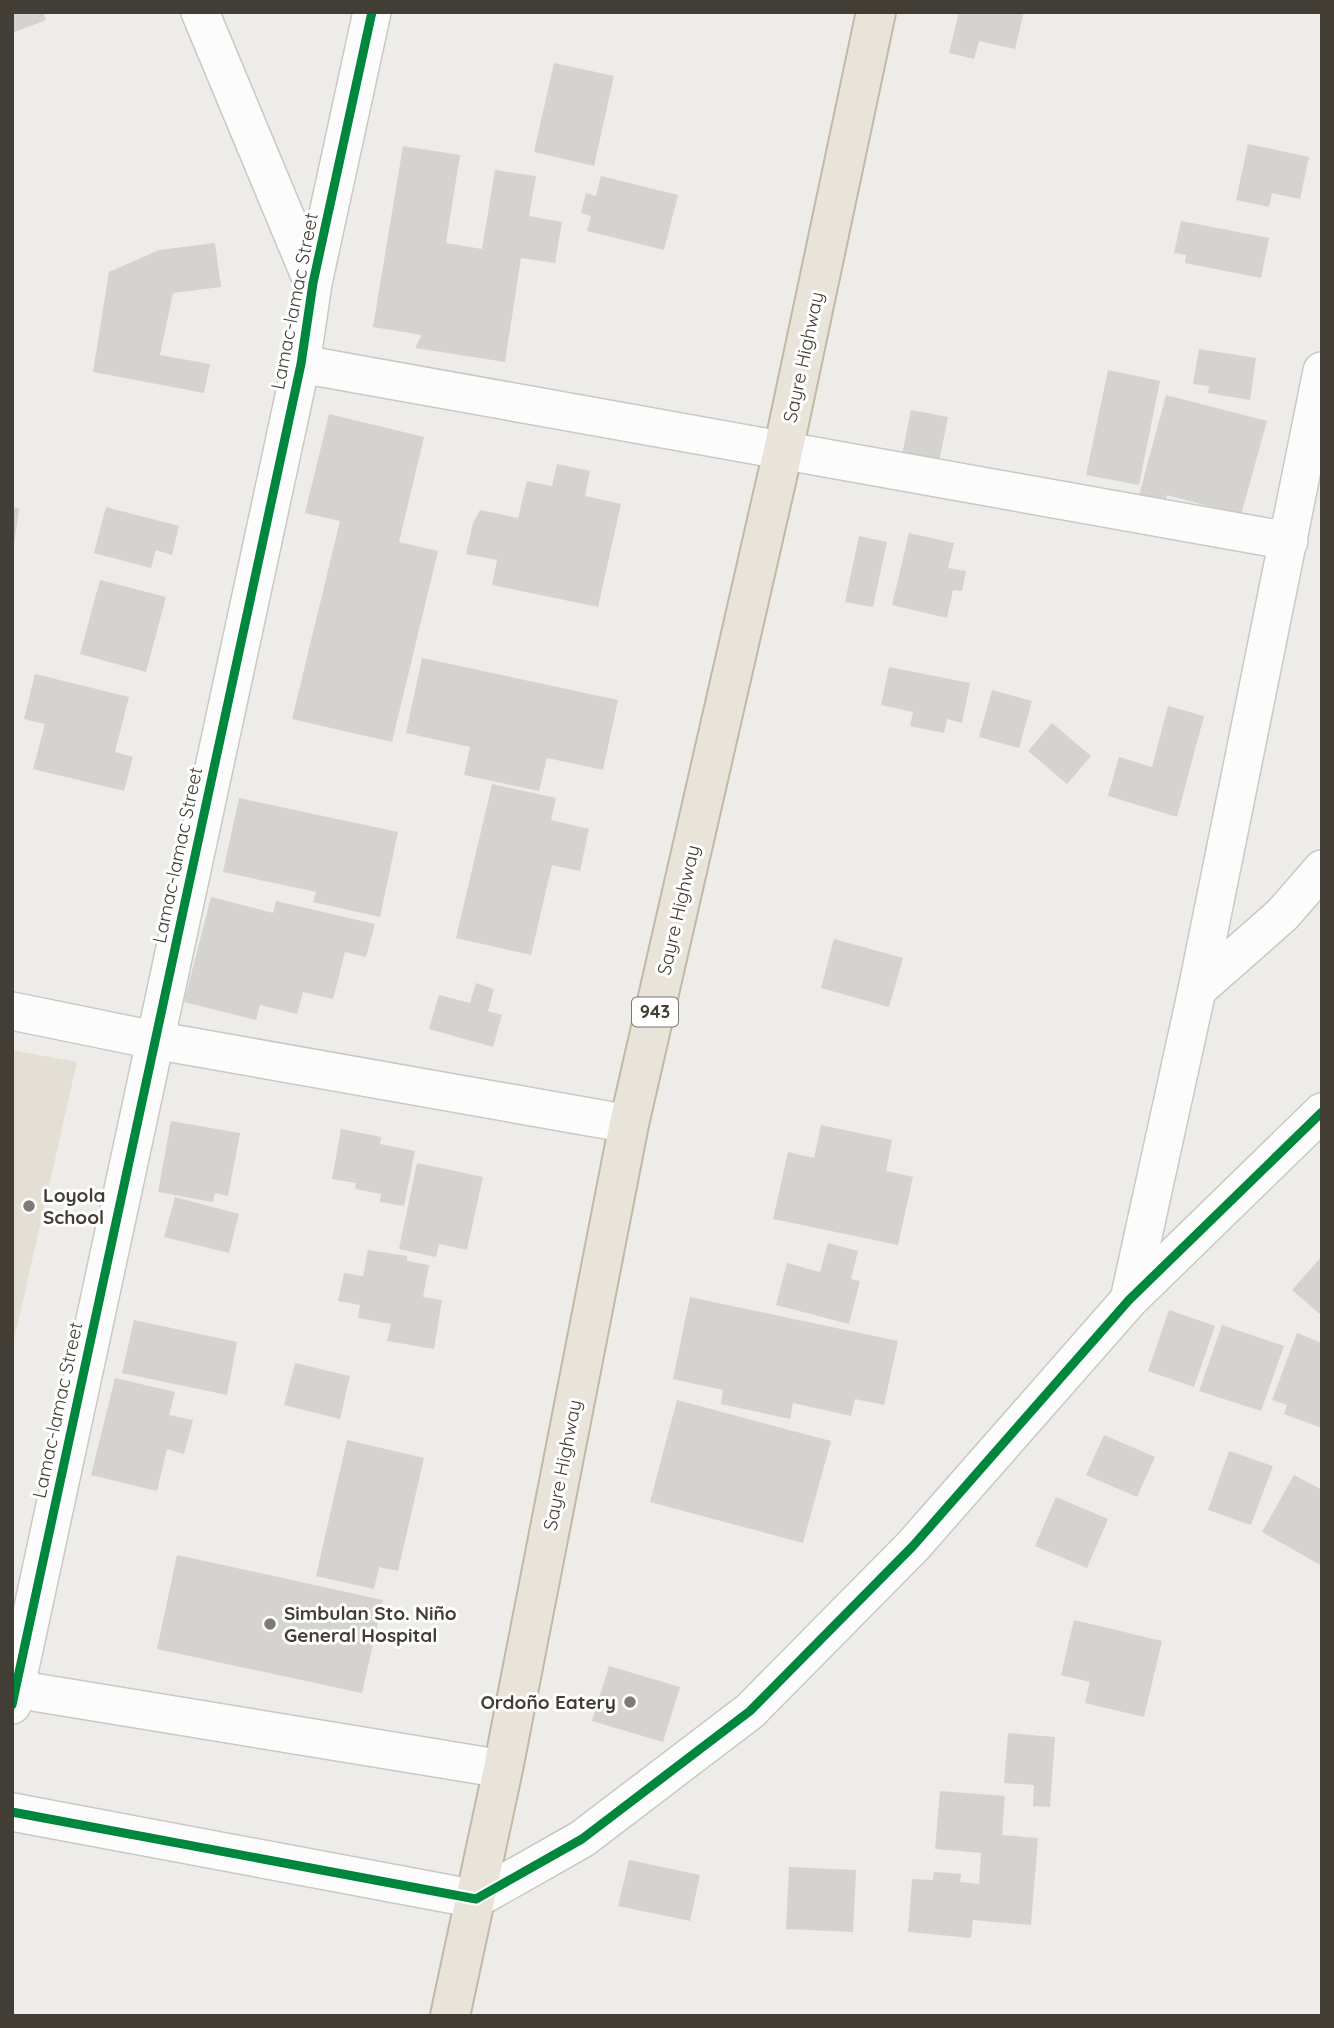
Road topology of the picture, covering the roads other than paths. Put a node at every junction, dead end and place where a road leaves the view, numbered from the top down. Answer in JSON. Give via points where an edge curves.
{"nodes":[{"id":1,"x":200,"y":12,"type":"edge"},
{"id":2,"x":372,"y":12,"type":"edge"},
{"id":3,"x":877,"y":12,"type":"edge"},
{"id":4,"x":313,"y":283,"type":"junction"},
{"id":5,"x":301,"y":364,"type":"junction"},
{"id":6,"x":1322,"y":371,"type":"edge"},
{"id":7,"x":783,"y":451,"type":"junction"},
{"id":8,"x":1289,"y":541,"type":"junction"},
{"id":9,"x":1322,"y":869,"type":"edge"},
{"id":10,"x":1197,"y":990,"type":"junction"},
{"id":11,"x":12,"y":1011,"type":"edge"},
{"id":12,"x":154,"y":1041,"type":"junction"},
{"id":13,"x":1322,"y":1112,"type":"edge"},
{"id":14,"x":629,"y":1124,"type":"junction"},
{"id":15,"x":1129,"y":1300,"type":"junction"},
{"id":16,"x":13,"y":1695,"type":"edge"},
{"id":17,"x":503,"y":1769,"type":"junction"},
{"id":18,"x":12,"y":1812,"type":"edge"},
{"id":19,"x":476,"y":1899,"type":"junction"},
{"id":20,"x":450,"y":2016,"type":"edge"}],
"edges":[{"from":1,"to":4,"type":"street"},
{"from":2,"to":4,"type":"street","name":"Lamac-lamac Street"},
{"from":3,"to":7,"type":"highway","name":"Sayre Highway","number":"943"},
{"from":4,"to":5,"type":"street","name":"Lamac-lamac Street"},
{"from":5,"to":7,"type":"street"},
{"from":5,"to":12,"type":"street","name":"Lamac-lamac Street"},
{"from":6,"to":8,"type":"street"},
{"from":7,"to":8,"type":"street"},
{"from":7,"to":14,"type":"highway","name":"Sayre Highway","number":"943"},
{"from":8,"to":10,"type":"street"},
{"from":9,"to":10,"type":"street","via":[[1283,914]]},
{"from":10,"to":15,"type":"street"},
{"from":11,"to":12,"type":"street"},
{"from":12,"to":14,"type":"street"},
{"from":12,"to":16,"type":"street","name":"Lamac-lamac Street"},
{"from":13,"to":15,"type":"street"},
{"from":14,"to":17,"type":"highway","name":"Sayre Highway","number":"943"},
{"from":15,"to":19,"type":"street","via":[[913,1546],[750,1710],[582,1839]]},
{"from":16,"to":17,"type":"street"},
{"from":17,"to":19,"type":"highway","name":"Sayre Highway","number":"943"},
{"from":18,"to":19,"type":"street"},
{"from":19,"to":20,"type":"highway","name":"Sayre Highway","number":"943"}]}
